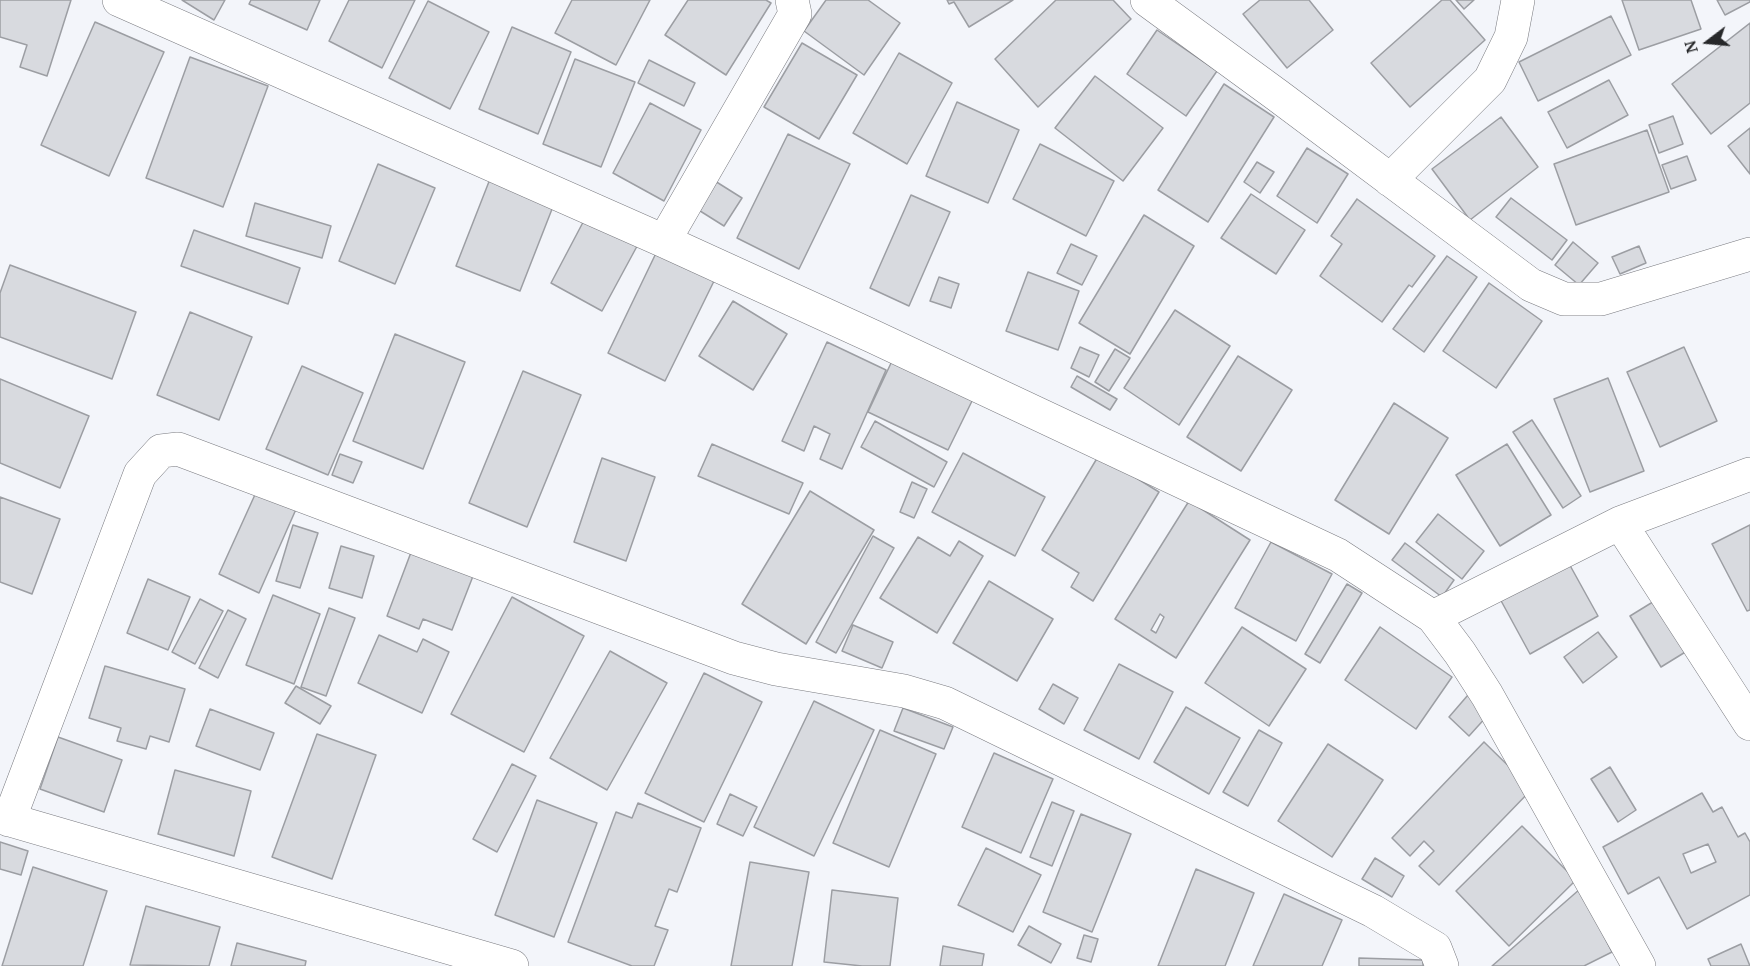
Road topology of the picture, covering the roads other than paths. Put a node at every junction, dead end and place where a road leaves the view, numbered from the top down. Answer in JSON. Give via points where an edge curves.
{"nodes":[{"id":1,"x":119,"y":0,"type":"edge"},
{"id":2,"x":792,"y":0,"type":"edge"},
{"id":3,"x":1147,"y":0,"type":"edge"},
{"id":4,"x":1518,"y":0,"type":"edge"},
{"id":5,"x":1390,"y":180,"type":"junction"},
{"id":6,"x":664,"y":242,"type":"junction"},
{"id":7,"x":1750,"y":254,"type":"edge"},
{"id":8,"x":1750,"y":474,"type":"edge"},
{"id":9,"x":1620,"y":523,"type":"junction"},
{"id":10,"x":1433,"y":617,"type":"junction"},
{"id":11,"x":1750,"y":724,"type":"edge"},
{"id":12,"x":5,"y":818,"type":"edge"},
{"id":13,"x":512,"y":966,"type":"edge"},
{"id":14,"x":1442,"y":966,"type":"edge"},
{"id":15,"x":1639,"y":966,"type":"edge"}],
"edges":[{"from":1,"to":6,"type":"street"},
{"from":2,"to":6,"type":"street","via":[[795,14]]},
{"from":3,"to":5,"type":"street"},
{"from":4,"to":5,"type":"street","via":[[1511,37],[1490,80]]},
{"from":5,"to":7,"type":"street","via":[[1531,285],[1564,299],[1601,299]]},
{"from":6,"to":10,"type":"street","via":[[1338,555]]},
{"from":8,"to":9,"type":"street"},
{"from":9,"to":10,"type":"street"},
{"from":9,"to":11,"type":"street"},
{"from":10,"to":15,"type":"street","via":[[1487,695]]},
{"from":12,"to":13,"type":"street"},
{"from":12,"to":14,"type":"street","via":[[140,474],[161,452],[178,449],[734,658],[904,691],[945,703],[1372,912],[1435,948]]}]}
